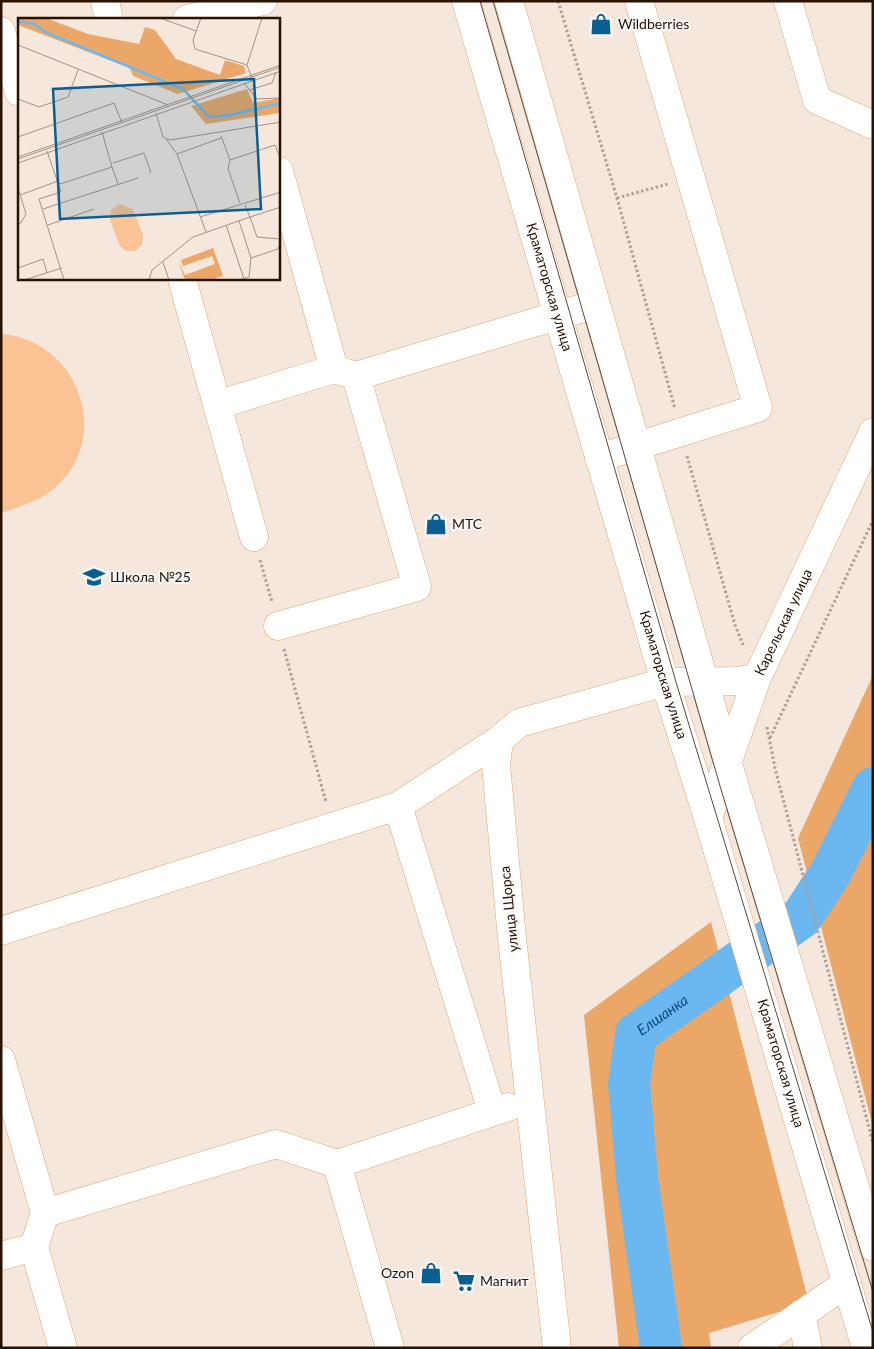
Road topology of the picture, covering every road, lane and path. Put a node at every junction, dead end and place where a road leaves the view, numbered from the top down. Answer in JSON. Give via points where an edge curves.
{"nodes":[{"id":1,"x":104,"y":1,"type":"edge"},
{"id":2,"x":181,"y":1,"type":"edge"},
{"id":3,"x":466,"y":1,"type":"edge"},
{"id":4,"x":509,"y":1,"type":"edge"},
{"id":5,"x":639,"y":1,"type":"edge"},
{"id":6,"x":788,"y":1,"type":"edge"},
{"id":7,"x":252,"y":6,"type":"edge"},
{"id":8,"x":109,"y":18,"type":"edge"},
{"id":9,"x":186,"y":18,"type":"edge"},
{"id":10,"x":191,"y":18,"type":"edge"},
{"id":11,"x":1,"y":30,"type":"edge"},
{"id":12,"x":18,"y":89,"type":"edge"},
{"id":13,"x":873,"y":125,"type":"edge"},
{"id":14,"x":280,"y":174,"type":"edge"},
{"id":15,"x":691,"y":178,"type":"junction"},
{"id":16,"x":617,"y":198,"type":"dead end"},
{"id":17,"x":182,"y":280,"type":"edge"},
{"id":18,"x":596,"y":304,"type":"junction"},
{"id":19,"x":558,"y":316,"type":"junction"},
{"id":20,"x":345,"y":372,"type":"junction"},
{"id":21,"x":217,"y":405,"type":"junction"},
{"id":22,"x":873,"y":432,"type":"edge"},
{"id":23,"x":637,"y":446,"type":"junction"},
{"id":24,"x":600,"y":458,"type":"junction"},
{"id":25,"x":873,"y":520,"type":"edge"},
{"id":26,"x":254,"y":537,"type":"joint"},
{"id":27,"x":278,"y":626,"type":"junction"},
{"id":28,"x":757,"y":678,"type":"junction"},
{"id":29,"x":665,"y":682,"type":"junction"},
{"id":30,"x":704,"y":682,"type":"junction"},
{"id":31,"x":769,"y":738,"type":"dead end"},
{"id":32,"x":499,"y":740,"type":"junction"},
{"id":33,"x":728,"y":764,"type":"junction"},
{"id":34,"x":398,"y":806,"type":"junction"},
{"id":35,"x":708,"y":818,"type":"junction"},
{"id":36,"x":332,"y":827,"type":"junction"},
{"id":37,"x":798,"y":854,"type":"dead end"},
{"id":38,"x":1,"y":931,"type":"edge"},
{"id":39,"x":1,"y":1060,"type":"edge"},
{"id":40,"x":530,"y":1102,"type":"junction"},
{"id":41,"x":492,"y":1111,"type":"junction"},
{"id":42,"x":873,"y":1143,"type":"edge"},
{"id":43,"x":337,"y":1164,"type":"junction"},
{"id":44,"x":45,"y":1213,"type":"junction"},
{"id":45,"x":871,"y":1243,"type":"edge"},
{"id":46,"x":34,"y":1247,"type":"junction"},
{"id":47,"x":1,"y":1256,"type":"edge"},
{"id":48,"x":847,"y":1283,"type":"junction"},
{"id":49,"x":801,"y":1314,"type":"junction"},
{"id":50,"x":868,"y":1342,"type":"edge"},
{"id":51,"x":63,"y":1348,"type":"edge"},
{"id":52,"x":390,"y":1348,"type":"edge"},
{"id":53,"x":557,"y":1348,"type":"edge"},
{"id":54,"x":752,"y":1348,"type":"edge"},
{"id":55,"x":808,"y":1348,"type":"edge"}],
"edges":[{"from":1,"to":8,"type":"main road"},
{"from":2,"to":9,"type":"main road"},
{"from":3,"to":19,"type":"main road","name":"Краматорская улица"},
{"from":4,"to":18,"type":"main road"},
{"from":5,"to":15,"type":"main road"},
{"from":6,"to":13,"type":"main road","via":[[817,100]]},
{"from":7,"to":10,"type":"main road"},
{"from":11,"to":12,"type":"main road"},
{"from":14,"to":20,"type":"main road"},
{"from":15,"to":16,"type":"path"},
{"from":15,"to":23,"type":"main road","via":[[758,408]]},
{"from":17,"to":21,"type":"main road"},
{"from":18,"to":19,"type":"main road"},
{"from":18,"to":23,"type":"main road"},
{"from":19,"to":20,"type":"main road"},
{"from":19,"to":24,"type":"main road","name":"Краматорская улица"},
{"from":20,"to":21,"type":"main road"},
{"from":20,"to":27,"type":"main road","via":[[417,586]]},
{"from":21,"to":26,"type":"main road"},
{"from":22,"to":28,"type":"main road","name":"Карельская улица"},
{"from":23,"to":24,"type":"main road"},
{"from":23,"to":30,"type":"main road"},
{"from":24,"to":29,"type":"main road","name":"Краматорская улица"},
{"from":25,"to":31,"type":"path"},
{"from":26,"to":27,"type":"path"},
{"from":27,"to":36,"type":"path"},
{"from":28,"to":30,"type":"main road"},
{"from":28,"to":33,"type":"main road","name":"Карельская улица"},
{"from":29,"to":30,"type":"main road"},
{"from":29,"to":32,"type":"main road","via":[[519,722]]},
{"from":29,"to":35,"type":"main road","name":"Краматорская улица"},
{"from":30,"to":33,"type":"main road"},
{"from":32,"to":34,"type":"main road"},
{"from":32,"to":40,"type":"main road","name":"улица Щорса","via":[[496,765]]},
{"from":33,"to":35,"type":"main road","name":"Карельская улица"},
{"from":33,"to":45,"type":"main road"},
{"from":34,"to":36,"type":"main road"},
{"from":34,"to":41,"type":"main road"},
{"from":35,"to":48,"type":"main road","name":"Краматорская улица"},
{"from":36,"to":38,"type":"main road"},
{"from":37,"to":42,"type":"path"},
{"from":39,"to":44,"type":"main road"},
{"from":40,"to":41,"type":"main road"},
{"from":40,"to":53,"type":"main road","name":"улица Щорса"},
{"from":41,"to":43,"type":"main road"},
{"from":43,"to":44,"type":"main road","via":[[276,1144]]},
{"from":43,"to":52,"type":"main road"},
{"from":44,"to":46,"type":"main road"},
{"from":46,"to":47,"type":"main road"},
{"from":46,"to":51,"type":"main road"},
{"from":48,"to":49,"type":"main road"},
{"from":48,"to":50,"type":"main road","name":"Краматорская улица"},
{"from":49,"to":54,"type":"main road"},
{"from":49,"to":55,"type":"main road"}]}
